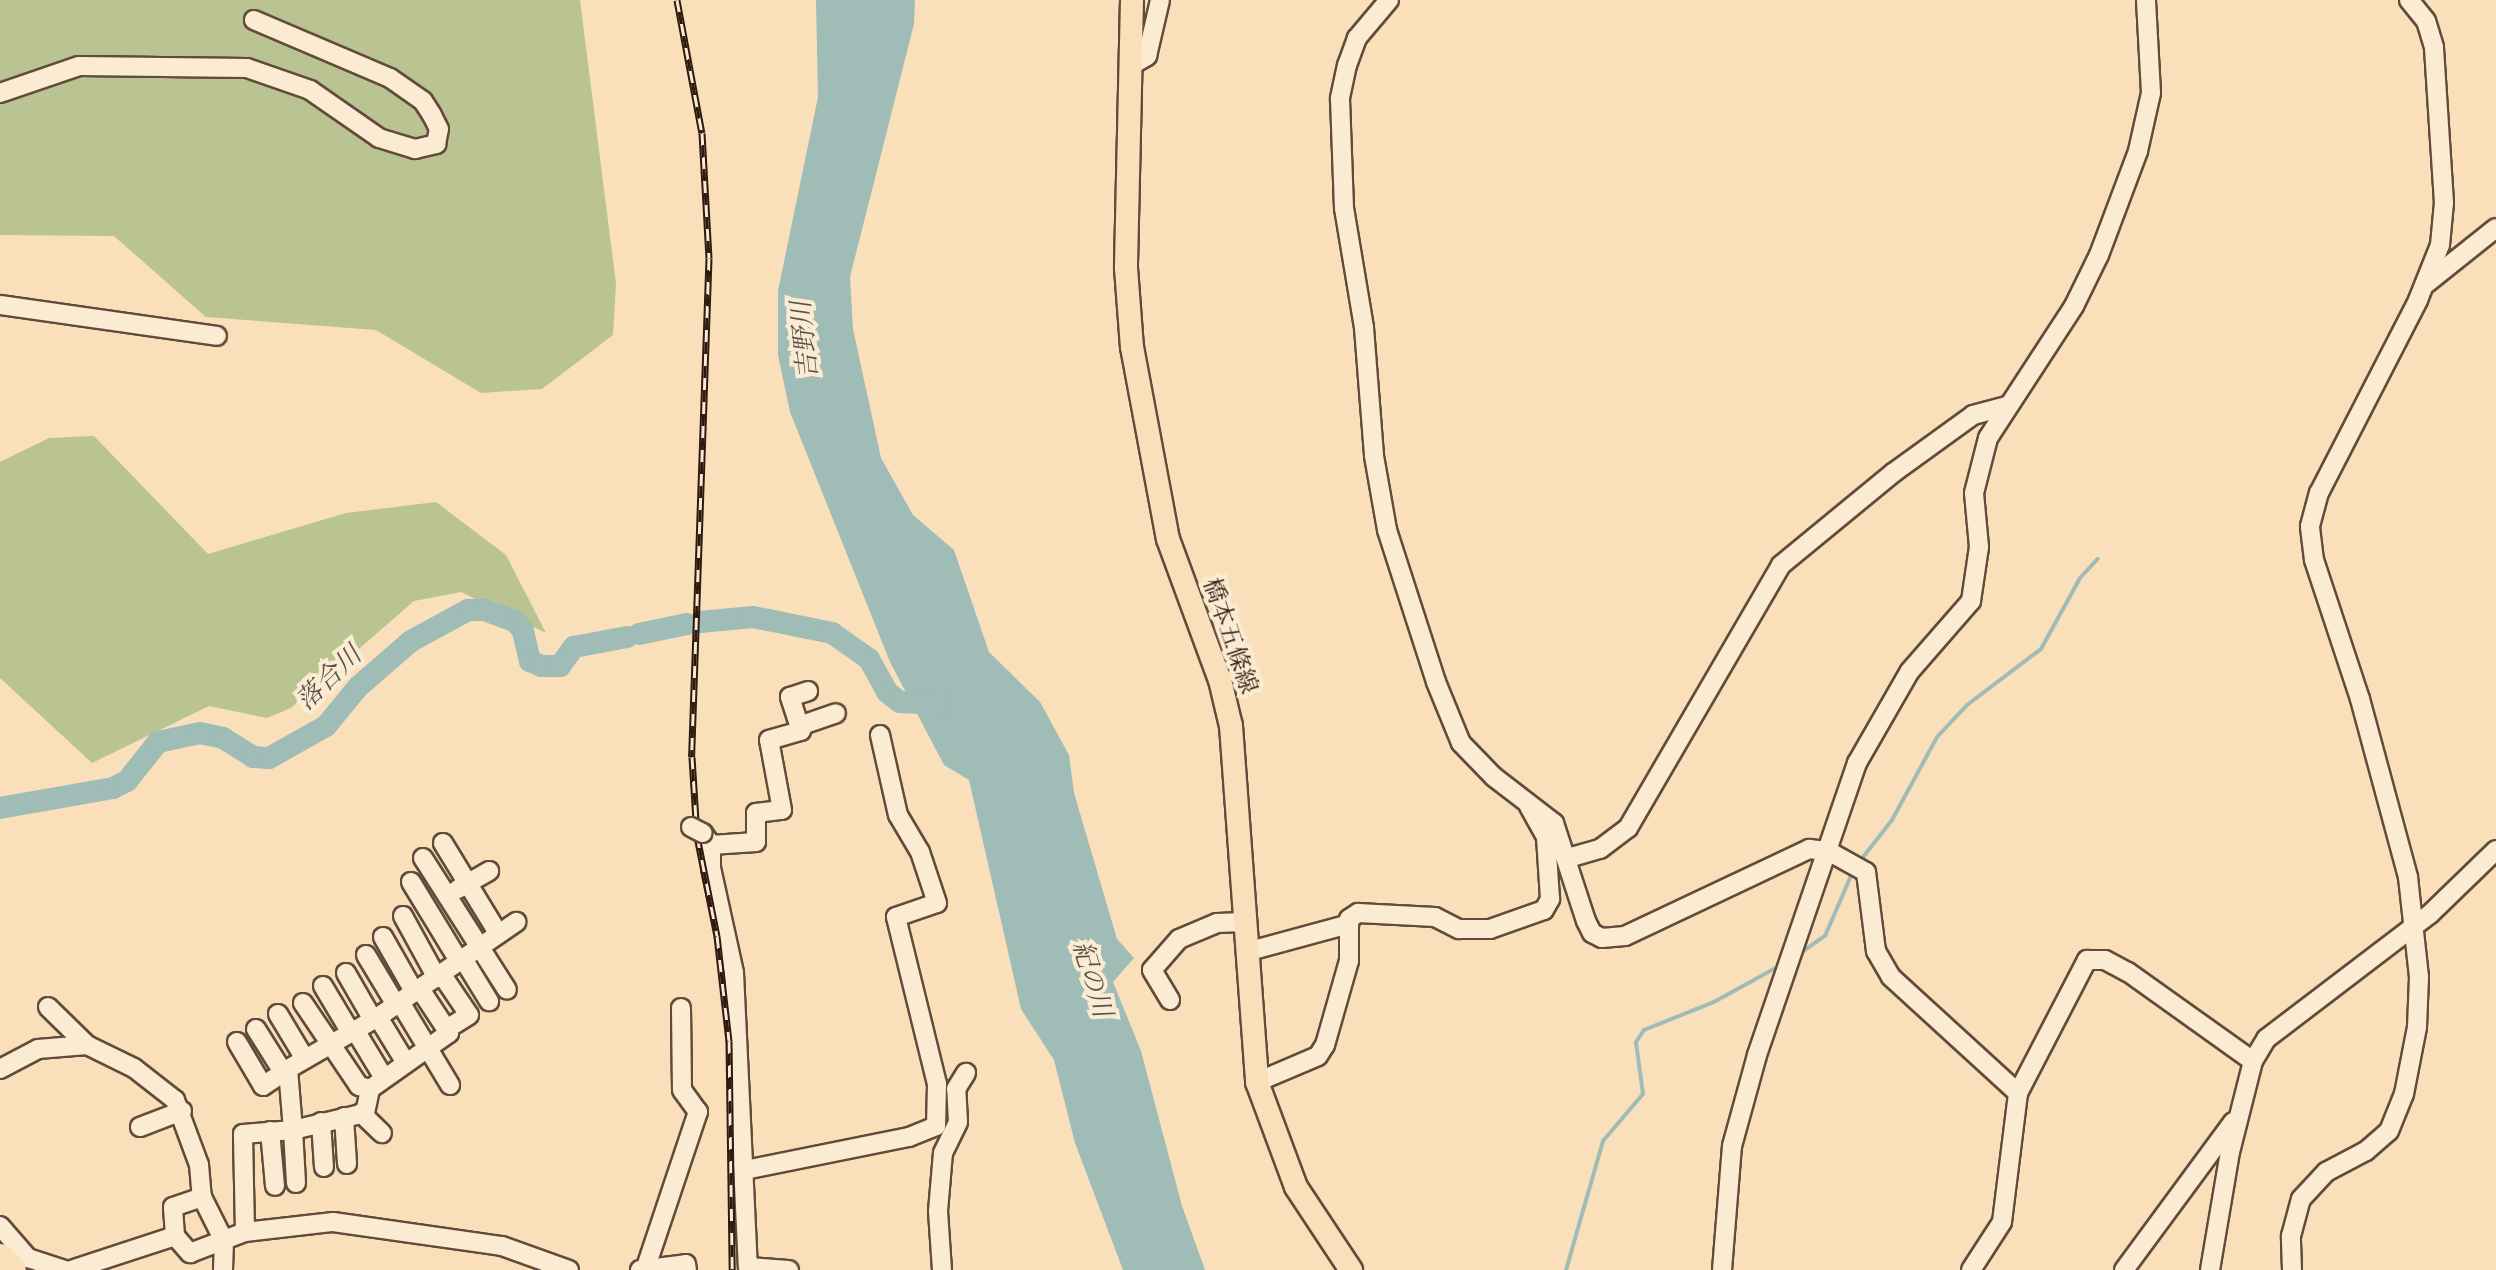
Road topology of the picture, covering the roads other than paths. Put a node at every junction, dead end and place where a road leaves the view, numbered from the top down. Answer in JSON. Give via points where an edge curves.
{"nodes":[{"id":1,"x":1132,"y":0,"type":"edge"},
{"id":2,"x":1160,"y":0,"type":"edge"},
{"id":3,"x":1389,"y":0,"type":"edge"},
{"id":4,"x":2146,"y":0,"type":"edge"},
{"id":5,"x":2409,"y":0,"type":"edge"},
{"id":6,"x":254,"y":20,"type":"dead end"},
{"id":7,"x":1130,"y":66,"type":"junction"},
{"id":8,"x":0,"y":93,"type":"edge"},
{"id":9,"x":2496,"y":228,"type":"edge"},
{"id":10,"x":2426,"y":284,"type":"junction"},
{"id":11,"x":0,"y":305,"type":"edge"},
{"id":12,"x":217,"y":336,"type":"dead end"},
{"id":13,"x":2006,"y":406,"type":"junction"},
{"id":14,"x":808,"y":691,"type":"dead end"},
{"id":15,"x":836,"y":713,"type":"dead end"},
{"id":16,"x":799,"y":726,"type":"junction"},
{"id":17,"x":880,"y":735,"type":"dead end"},
{"id":18,"x":1526,"y":800,"type":"junction"},
{"id":19,"x":443,"y":843,"type":"dead end"},
{"id":20,"x":2496,"y":850,"type":"edge"},
{"id":21,"x":1828,"y":851,"type":"junction"},
{"id":22,"x":423,"y":858,"type":"dead end"},
{"id":23,"x":1568,"y":858,"type":"junction"},
{"id":24,"x":489,"y":871,"type":"dead end"},
{"id":25,"x":411,"y":882,"type":"dead end"},
{"id":26,"x":468,"y":882,"type":"junction"},
{"id":27,"x":447,"y":895,"type":"junction"},
{"id":28,"x":429,"y":908,"type":"junction"},
{"id":29,"x":403,"y":916,"type":"dead end"},
{"id":30,"x":516,"y":922,"type":"dead end"},
{"id":31,"x":1244,"y":922,"type":"junction"},
{"id":32,"x":1349,"y":924,"type":"junction"},
{"id":33,"x":2415,"y":926,"type":"junction"},
{"id":34,"x":498,"y":933,"type":"junction"},
{"id":35,"x":383,"y":937,"type":"dead end"},
{"id":36,"x":479,"y":944,"type":"junction"},
{"id":37,"x":1246,"y":952,"type":"junction"},
{"id":38,"x":366,"y":955,"type":"dead end"},
{"id":39,"x":461,"y":959,"type":"junction"},
{"id":40,"x":346,"y":973,"type":"dead end"},
{"id":41,"x":440,"y":977,"type":"junction"},
{"id":42,"x":323,"y":986,"type":"dead end"},
{"id":43,"x":507,"y":990,"type":"dead end"},
{"id":44,"x":408,"y":997,"type":"junction"},
{"id":45,"x":1170,"y":1000,"type":"dead end"},
{"id":46,"x":489,"y":1001,"type":"dead end"},
{"id":47,"x":303,"y":1003,"type":"dead end"},
{"id":48,"x":48,"y":1007,"type":"dead end"},
{"id":49,"x":681,"y":1008,"type":"dead end"},
{"id":50,"x":278,"y":1014,"type":"dead end"},
{"id":51,"x":375,"y":1018,"type":"junction"},
{"id":52,"x":256,"y":1029,"type":"dead end"},
{"id":53,"x":447,"y":1029,"type":"junction"},
{"id":54,"x":353,"y":1032,"type":"junction"},
{"id":55,"x":237,"y":1042,"type":"dead end"},
{"id":56,"x":87,"y":1045,"type":"junction"},
{"id":57,"x":332,"y":1045,"type":"junction"},
{"id":58,"x":428,"y":1048,"type":"junction"},
{"id":59,"x":305,"y":1059,"type":"junction"},
{"id":60,"x":2253,"y":1061,"type":"junction"},
{"id":61,"x":406,"y":1063,"type":"junction"},
{"id":62,"x":0,"y":1069,"type":"edge"},
{"id":63,"x":285,"y":1071,"type":"junction"},
{"id":64,"x":966,"y":1073,"type":"dead end"},
{"id":65,"x":1257,"y":1082,"type":"junction"},
{"id":66,"x":377,"y":1084,"type":"junction"},
{"id":67,"x":450,"y":1085,"type":"dead end"},
{"id":68,"x":2018,"y":1093,"type":"junction"},
{"id":69,"x":2242,"y":1110,"type":"junction"},
{"id":70,"x":182,"y":1111,"type":"junction"},
{"id":71,"x":352,"y":1115,"type":"junction"},
{"id":72,"x":321,"y":1122,"type":"junction"},
{"id":73,"x":140,"y":1127,"type":"dead end"},
{"id":74,"x":293,"y":1130,"type":"junction"},
{"id":75,"x":270,"y":1131,"type":"junction"},
{"id":76,"x":382,"y":1133,"type":"dead end"},
{"id":77,"x":347,"y":1164,"type":"dead end"},
{"id":78,"x":324,"y":1167,"type":"dead end"},
{"id":79,"x":745,"y":1170,"type":"junction"},
{"id":80,"x":296,"y":1183,"type":"dead end"},
{"id":81,"x":275,"y":1186,"type":"dead end"},
{"id":82,"x":202,"y":1197,"type":"junction"},
{"id":83,"x":0,"y":1226,"type":"edge"},
{"id":84,"x":245,"y":1232,"type":"junction"},
{"id":85,"x":175,"y":1236,"type":"junction"},
{"id":86,"x":224,"y":1241,"type":"junction"},
{"id":87,"x":0,"y":1257,"type":"edge"},
{"id":88,"x":644,"y":1269,"type":"edge"},
{"id":89,"x":13,"y":1270,"type":"edge"},
{"id":90,"x":64,"y":1270,"type":"edge"},
{"id":91,"x":71,"y":1270,"type":"edge"},
{"id":92,"x":223,"y":1270,"type":"edge"},
{"id":93,"x":569,"y":1270,"type":"edge"},
{"id":94,"x":687,"y":1270,"type":"edge"},
{"id":95,"x":789,"y":1270,"type":"edge"},
{"id":96,"x":942,"y":1270,"type":"edge"},
{"id":97,"x":1351,"y":1270,"type":"edge"},
{"id":98,"x":1722,"y":1270,"type":"edge"},
{"id":99,"x":1971,"y":1270,"type":"edge"},
{"id":100,"x":2124,"y":1270,"type":"edge"},
{"id":101,"x":2210,"y":1270,"type":"edge"},
{"id":102,"x":2292,"y":1270,"type":"edge"}],
"edges":[{"from":1,"to":7,"type":"main road","name":"橋本五條線"},
{"from":2,"to":7,"type":"street","via":[[1147,56]]},
{"from":3,"to":18,"type":"street","via":[[1357,38],[1340,99],[1344,208],[1364,328],[1374,456],[1404,590],[1447,713],[1461,743]]},
{"from":4,"to":13,"type":"street","via":[[2151,93],[2138,151],[2074,306]]},
{"from":5,"to":10,"type":"street","via":[[2430,33],[2437,80],[2444,224]]},
{"from":6,"to":8,"type":"street","via":[[390,78],[423,101],[439,129],[436,144],[415,149],[379,138],[310,90],[247,68],[79,66]]},
{"from":7,"to":31,"type":"main road","name":"橋本五條線","via":[[1126,268],[1132,347],[1168,539],[1220,680],[1231,726]]},
{"from":9,"to":10,"type":"street"},
{"from":10,"to":33,"type":"street","via":[[2319,493],[2310,526],[2314,560],[2356,687],[2408,877]]},
{"from":11,"to":12,"type":"street"},
{"from":13,"to":21,"type":"street","via":[[1978,468],[1974,493],[1979,547],[1971,601],[1910,671],[1873,727]]},
{"from":13,"to":23,"type":"street","via":[[1973,415],[1781,565],[1628,828],[1600,849]]},
{"from":14,"to":16,"type":"street","via":[[790,697]]},
{"from":15,"to":16,"type":"street"},
{"from":16,"to":79,"type":"street","via":[[801,731],[769,740],[782,810],[756,813],[756,842],[697,831],[711,868],[734,973]]},
{"from":17,"to":79,"type":"street","via":[[898,815],[920,852],[937,903],[896,917],[937,1084],[936,1126],[909,1137]]},
{"from":18,"to":23,"type":"street","via":[[1554,823]]},
{"from":18,"to":32,"type":"street","via":[[1546,837],[1550,899],[1544,910],[1490,929],[1459,929],[1435,917],[1358,913]]},
{"from":19,"to":26,"type":"street"},
{"from":20,"to":33,"type":"street"},
{"from":21,"to":23,"type":"street","via":[[1809,849],[1614,941],[1592,933]]},
{"from":21,"to":68,"type":"street","via":[[1866,872],[1876,951],[1891,977]]},
{"from":21,"to":98,"type":"street","via":[[1757,1055],[1732,1146]]},
{"from":22,"to":27,"type":"street"},
{"from":24,"to":26,"type":"street"},
{"from":25,"to":28,"type":"street"},
{"from":26,"to":27,"type":"street"},
{"from":26,"to":34,"type":"street"},
{"from":27,"to":28,"type":"street"},
{"from":27,"to":36,"type":"street"},
{"from":28,"to":39,"type":"street"},
{"from":29,"to":41,"type":"street"},
{"from":30,"to":34,"type":"street"},
{"from":31,"to":37,"type":"main road","name":"橋本五條線"},
{"from":31,"to":45,"type":"street","via":[[1217,923],[1179,939],[1152,970]]},
{"from":32,"to":37,"type":"street"},
{"from":32,"to":65,"type":"street","via":[[1349,961],[1325,1045],[1318,1056]]},
{"from":33,"to":60,"type":"street","via":[[2266,1039]]},
{"from":33,"to":102,"type":"street","via":[[2417,1027],[2398,1113],[2378,1143],[2326,1172],[2301,1199],[2291,1236]]},
{"from":34,"to":36,"type":"street"},
{"from":35,"to":44,"type":"street"},
{"from":36,"to":39,"type":"street"},
{"from":36,"to":43,"type":"street"},
{"from":37,"to":65,"type":"main road","name":"橋本五條線"},
{"from":38,"to":44,"type":"street"},
{"from":39,"to":41,"type":"street"},
{"from":39,"to":46,"type":"street"},
{"from":40,"to":51,"type":"street"},
{"from":41,"to":44,"type":"street"},
{"from":41,"to":53,"type":"street","via":[[469,1015]]},
{"from":42,"to":54,"type":"street"},
{"from":44,"to":51,"type":"street"},
{"from":44,"to":53,"type":"street"},
{"from":44,"to":58,"type":"street"},
{"from":47,"to":57,"type":"street"},
{"from":48,"to":56,"type":"street"},
{"from":49,"to":88,"type":"street","via":[[682,1090],[698,1112]]},
{"from":50,"to":59,"type":"street"},
{"from":51,"to":54,"type":"street"},
{"from":51,"to":61,"type":"street"},
{"from":52,"to":63,"type":"street"},
{"from":53,"to":58,"type":"street","via":[[449,1033]]},
{"from":54,"to":57,"type":"street"},
{"from":54,"to":66,"type":"street"},
{"from":55,"to":63,"type":"street","via":[[263,1086]]},
{"from":56,"to":62,"type":"street","via":[[38,1049]]},
{"from":56,"to":70,"type":"street","via":[[134,1068]]},
{"from":57,"to":59,"type":"street"},
{"from":57,"to":66,"type":"street","via":[[359,1086]]},
{"from":58,"to":61,"type":"street"},
{"from":58,"to":67,"type":"street"},
{"from":59,"to":63,"type":"street"},
{"from":60,"to":68,"type":"street","via":[[2128,972],[2105,960],[2087,960]]},
{"from":60,"to":69,"type":"street"},
{"from":61,"to":66,"type":"street"},
{"from":63,"to":74,"type":"street"},
{"from":64,"to":96,"type":"street","via":[[956,1089],[958,1122],[943,1153],[938,1211]]},
{"from":65,"to":97,"type":"main road","name":"橋本五條線","via":[[1296,1187]]},
{"from":66,"to":71,"type":"street"},
{"from":68,"to":99,"type":"street","via":[[2002,1222]]},
{"from":69,"to":100,"type":"street"},
{"from":69,"to":101,"type":"street"},
{"from":70,"to":73,"type":"street"},
{"from":70,"to":82,"type":"street","via":[[199,1165]]},
{"from":71,"to":72,"type":"street"},
{"from":71,"to":76,"type":"street"},
{"from":71,"to":77,"type":"street"},
{"from":72,"to":74,"type":"street"},
{"from":72,"to":78,"type":"street"},
{"from":74,"to":75,"type":"street"},
{"from":74,"to":80,"type":"street"},
{"from":75,"to":81,"type":"street"},
{"from":75,"to":84,"type":"street","via":[[243,1134]]},
{"from":79,"to":95,"type":"street","via":[[748,1267]]},
{"from":82,"to":85,"type":"street","via":[[173,1207]]},
{"from":82,"to":86,"type":"street"},
{"from":83,"to":90,"type":"street","via":[[28,1258]]},
{"from":84,"to":86,"type":"street"},
{"from":84,"to":93,"type":"street","via":[[333,1222],[472,1240]]},
{"from":85,"to":86,"type":"street","via":[[190,1253]]},
{"from":85,"to":91,"type":"street"},
{"from":86,"to":92,"type":"street"},
{"from":87,"to":89,"type":"highway"},
{"from":88,"to":94,"type":"street","via":[[686,1264]]}]}
